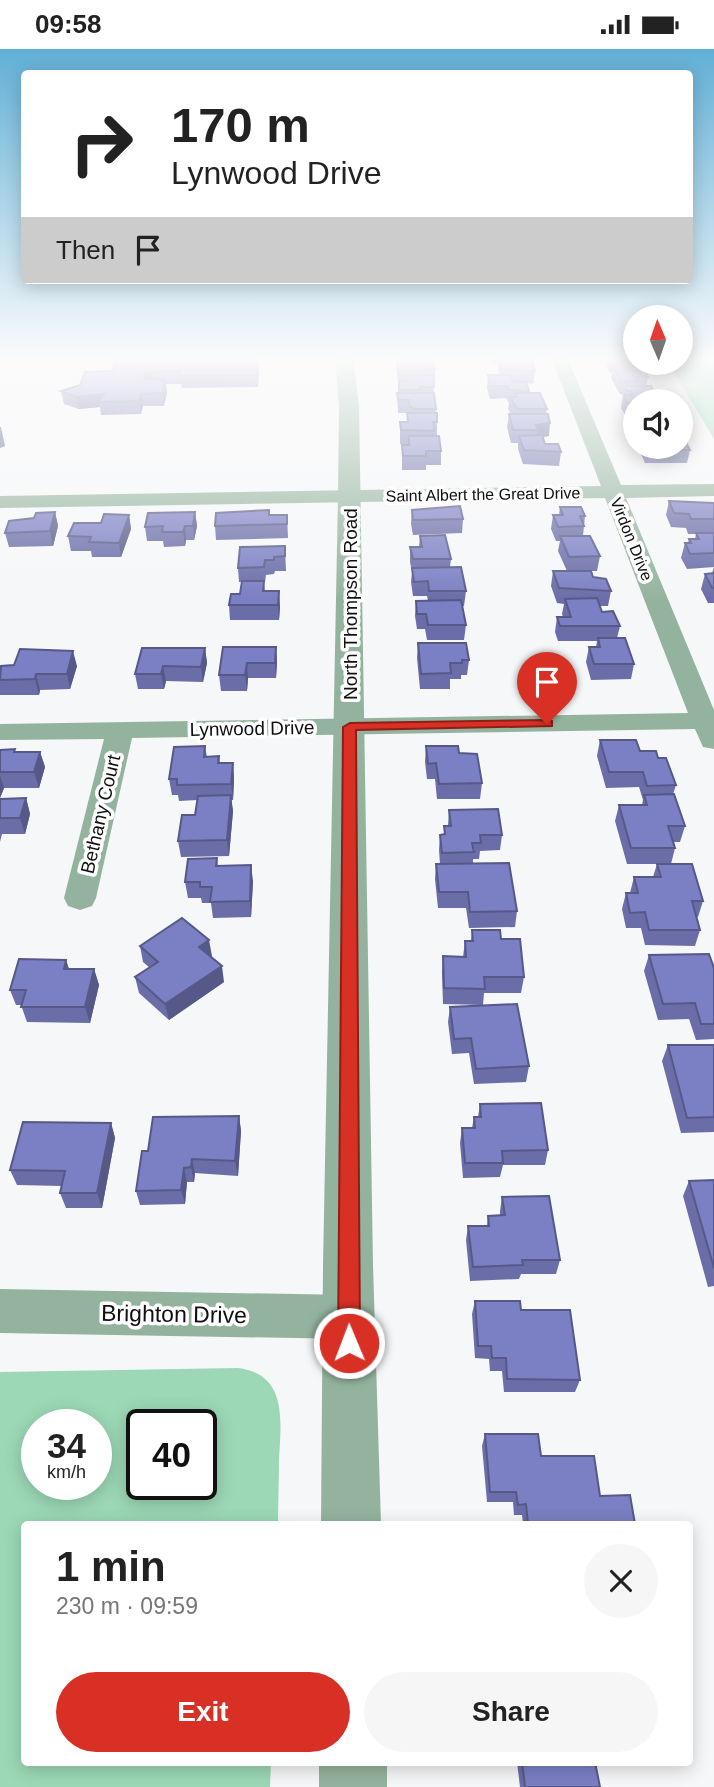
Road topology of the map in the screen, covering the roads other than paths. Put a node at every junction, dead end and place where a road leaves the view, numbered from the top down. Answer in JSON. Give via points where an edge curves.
{"nodes":[{"id":1,"x":349,"y":438,"type":"edge"},
{"id":2,"x":591,"y":438,"type":"edge"},
{"id":3,"x":714,"y":490,"type":"edge"},
{"id":4,"x":613,"y":492,"type":"junction"},
{"id":5,"x":350,"y":496,"type":"junction"},
{"id":6,"x":0,"y":502,"type":"edge"},
{"id":7,"x":350,"y":727,"type":"junction"},
{"id":8,"x":711,"y":729,"type":"edge"},
{"id":9,"x":120,"y":730,"type":"junction"},
{"id":10,"x":0,"y":732,"type":"edge"},
{"id":11,"x":80,"y":898,"type":"dead end"},
{"id":12,"x":0,"y":1311,"type":"edge"},
{"id":13,"x":349,"y":1317,"type":"junction"},
{"id":14,"x":351,"y":1521,"type":"edge"},
{"id":15,"x":353,"y":1766,"type":"edge"},
{"id":16,"x":354,"y":1787,"type":"edge"}],
"edges":[{"from":1,"to":5,"type":"street","name":"North Thompson Road"},
{"from":2,"to":4,"type":"street","name":"Virdon Drive"},
{"from":3,"to":4,"type":"street","name":"Saint Albert the Great Drive"},
{"from":4,"to":5,"type":"street","name":"Saint Albert the Great Drive"},
{"from":4,"to":8,"type":"street","name":"Virdon Drive"},
{"from":5,"to":6,"type":"street","name":"Saint Albert the Great Drive"},
{"from":5,"to":7,"type":"street","name":"North Thompson Road"},
{"from":7,"to":8,"type":"street","name":"Lynwood Drive"},
{"from":7,"to":9,"type":"street","name":"Lynwood Drive"},
{"from":7,"to":13,"type":"street","name":"North Thompson Road"},
{"from":9,"to":10,"type":"street","name":"Lynwood Drive"},
{"from":9,"to":11,"type":"street","name":"Bethany Court"},
{"from":12,"to":13,"type":"street","name":"Brighton Drive"},
{"from":13,"to":14,"type":"street","name":"North Thompson Road"},
{"from":15,"to":16,"type":"street"}]}
